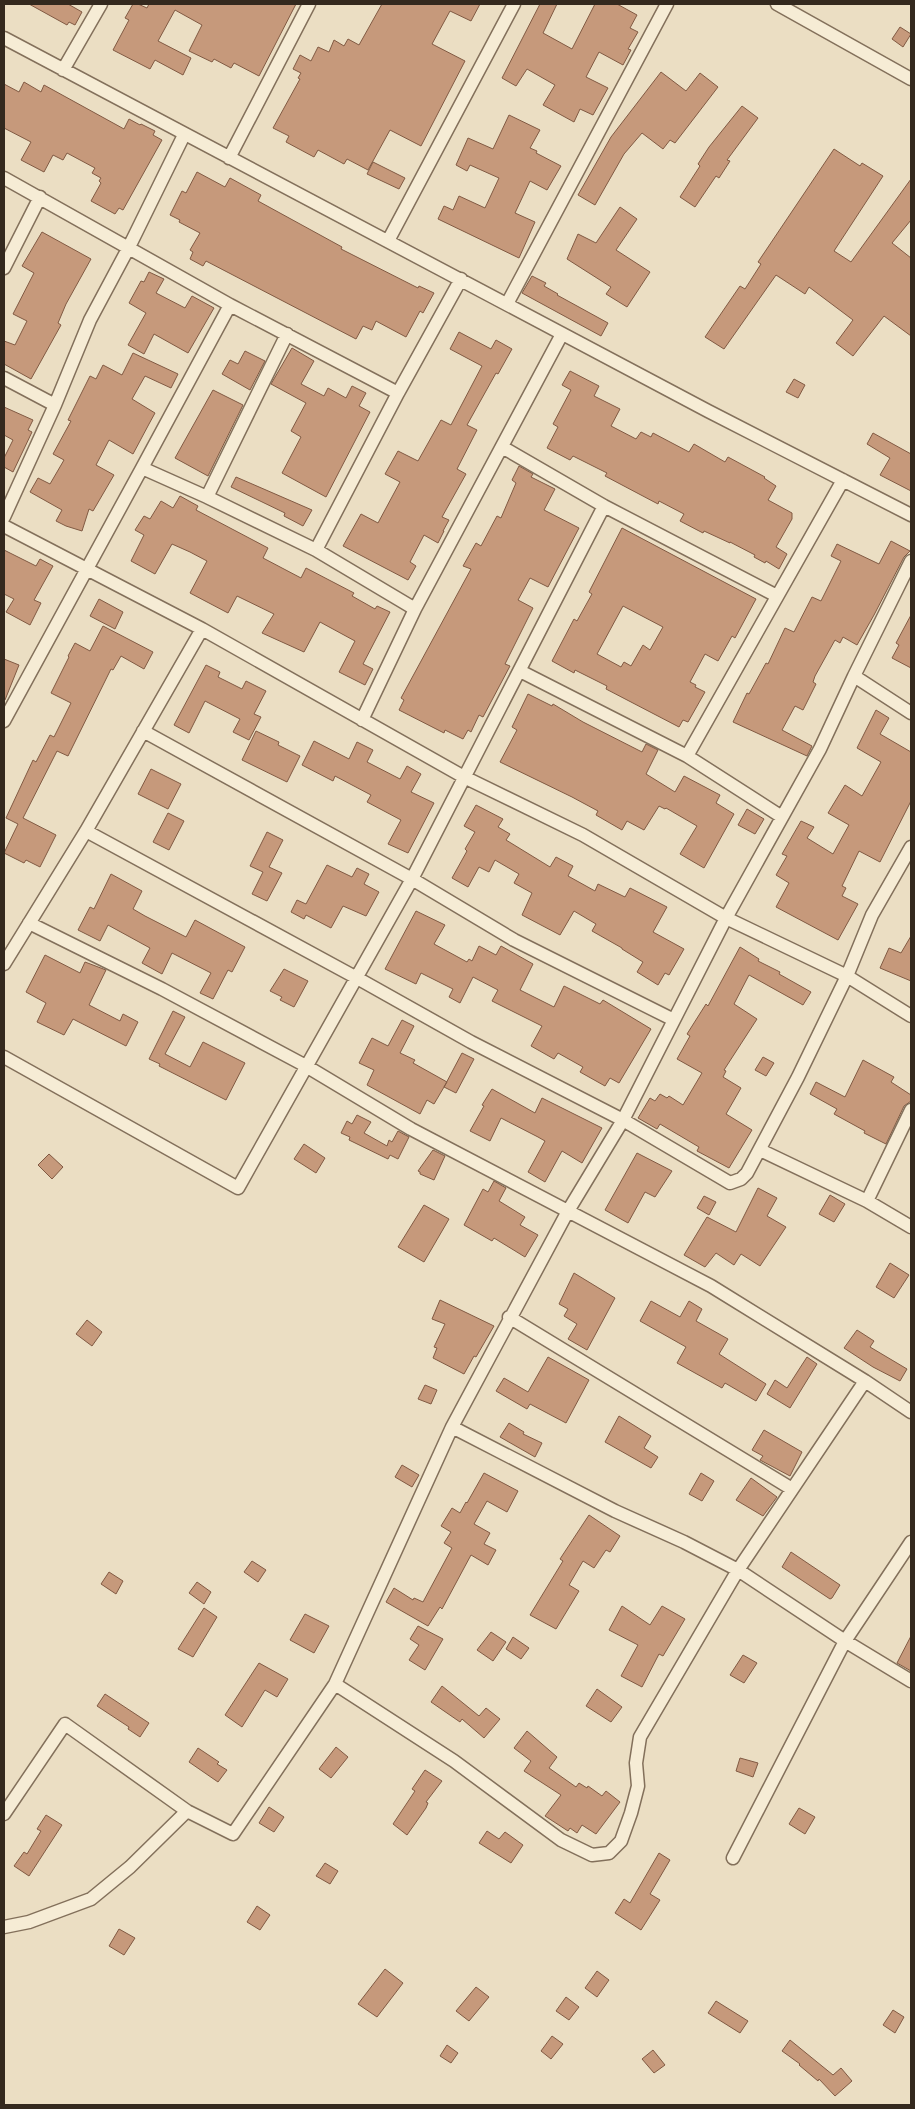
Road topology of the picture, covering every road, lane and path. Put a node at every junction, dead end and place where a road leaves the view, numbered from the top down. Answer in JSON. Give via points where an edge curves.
{"nodes":[{"id":1,"x":100,"y":4,"type":"edge"},
{"id":2,"x":309,"y":4,"type":"edge"},
{"id":3,"x":514,"y":4,"type":"edge"},
{"id":4,"x":667,"y":4,"type":"edge"},
{"id":5,"x":777,"y":4,"type":"edge"},
{"id":6,"x":4,"y":38,"type":"edge"},
{"id":7,"x":62,"y":70,"type":"junction"},
{"id":8,"x":911,"y":79,"type":"edge"},
{"id":9,"x":184,"y":135,"type":"junction"},
{"id":10,"x":229,"y":158,"type":"junction"},
{"id":11,"x":4,"y":178,"type":"edge"},
{"id":12,"x":40,"y":198,"type":"junction"},
{"id":13,"x":388,"y":241,"type":"junction"},
{"id":14,"x":129,"y":247,"type":"junction"},
{"id":15,"x":4,"y":268,"type":"edge"},
{"id":16,"x":461,"y":279,"type":"junction"},
{"id":17,"x":507,"y":304,"type":"junction"},
{"id":18,"x":230,"y":305,"type":"junction"},
{"id":19,"x":287,"y":334,"type":"junction"},
{"id":20,"x":562,"y":334,"type":"junction"},
{"id":21,"x":4,"y":378,"type":"edge"},
{"id":22,"x":398,"y":393,"type":"junction"},
{"id":23,"x":55,"y":405,"type":"junction"},
{"id":24,"x":502,"y":447,"type":"junction"},
{"id":25,"x":142,"y":468,"type":"junction"},
{"id":26,"x":842,"y":480,"type":"junction"},
{"id":27,"x":207,"y":497,"type":"junction"},
{"id":28,"x":604,"y":506,"type":"junction"},
{"id":29,"x":911,"y":515,"type":"edge"},
{"id":30,"x":4,"y":517,"type":"edge"},
{"id":31,"x":4,"y":526,"type":"edge"},
{"id":32,"x":316,"y":550,"type":"junction"},
{"id":33,"x":911,"y":561,"type":"edge"},
{"id":34,"x":85,"y":570,"type":"junction"},
{"id":35,"x":777,"y":596,"type":"junction"},
{"id":36,"x":415,"y":610,"type":"junction"},
{"id":37,"x":202,"y":629,"type":"junction"},
{"id":38,"x":520,"y":671,"type":"junction"},
{"id":39,"x":854,"y":676,"type":"junction"},
{"id":40,"x":911,"y":713,"type":"edge"},
{"id":41,"x":362,"y":720,"type":"junction"},
{"id":42,"x":4,"y":721,"type":"edge"},
{"id":43,"x":142,"y":731,"type":"junction"},
{"id":44,"x":687,"y":756,"type":"junction"},
{"id":45,"x":464,"y":777,"type":"junction"},
{"id":46,"x":782,"y":817,"type":"junction"},
{"id":47,"x":86,"y":831,"type":"junction"},
{"id":48,"x":910,"y":854,"type":"edge"},
{"id":49,"x":412,"y":879,"type":"junction"},
{"id":50,"x":726,"y":918,"type":"junction"},
{"id":51,"x":30,"y":923,"type":"junction"},
{"id":52,"x":4,"y":964,"type":"edge"},
{"id":53,"x":847,"y":976,"type":"junction"},
{"id":54,"x":357,"y":978,"type":"junction"},
{"id":55,"x":911,"y":1016,"type":"edge"},
{"id":56,"x":674,"y":1020,"type":"junction"},
{"id":57,"x":4,"y":1057,"type":"edge"},
{"id":58,"x":306,"y":1066,"type":"junction"},
{"id":59,"x":911,"y":1110,"type":"edge"},
{"id":60,"x":623,"y":1120,"type":"junction"},
{"id":61,"x":760,"y":1150,"type":"junction"},
{"id":62,"x":867,"y":1201,"type":"junction"},
{"id":63,"x":568,"y":1211,"type":"junction"},
{"id":64,"x":911,"y":1227,"type":"edge"},
{"id":65,"x":509,"y":1317,"type":"junction"},
{"id":66,"x":865,"y":1381,"type":"junction"},
{"id":67,"x":911,"y":1412,"type":"edge"},
{"id":68,"x":452,"y":1427,"type":"junction"},
{"id":69,"x":792,"y":1488,"type":"junction"},
{"id":70,"x":911,"y":1542,"type":"edge"},
{"id":71,"x":738,"y":1570,"type":"junction"},
{"id":72,"x":844,"y":1641,"type":"junction"},
{"id":73,"x":911,"y":1681,"type":"edge"},
{"id":74,"x":335,"y":1684,"type":"junction"},
{"id":75,"x":187,"y":1811,"type":"junction"},
{"id":76,"x":4,"y":1814,"type":"edge"},
{"id":77,"x":733,"y":1858,"type":"dead end"},
{"id":78,"x":4,"y":1927,"type":"edge"}],
"edges":[{"from":1,"to":7,"type":"street"},
{"from":2,"to":10,"type":"street"},
{"from":3,"to":13,"type":"street"},
{"from":4,"to":17,"type":"street"},
{"from":5,"to":8,"type":"street"},
{"from":6,"to":7,"type":"street"},
{"from":7,"to":9,"type":"street"},
{"from":9,"to":10,"type":"street"},
{"from":9,"to":14,"type":"street"},
{"from":10,"to":13,"type":"street"},
{"from":11,"to":12,"type":"street"},
{"from":12,"to":14,"type":"street"},
{"from":12,"to":15,"type":"street"},
{"from":13,"to":16,"type":"street"},
{"from":14,"to":18,"type":"street"},
{"from":14,"to":23,"type":"street","via":[[90,320]]},
{"from":16,"to":17,"type":"street"},
{"from":16,"to":22,"type":"street"},
{"from":17,"to":20,"type":"street"},
{"from":18,"to":19,"type":"street"},
{"from":18,"to":25,"type":"street"},
{"from":19,"to":22,"type":"street"},
{"from":19,"to":27,"type":"street"},
{"from":20,"to":24,"type":"street"},
{"from":20,"to":26,"type":"street"},
{"from":21,"to":23,"type":"street"},
{"from":22,"to":32,"type":"street"},
{"from":23,"to":30,"type":"street"},
{"from":24,"to":28,"type":"street"},
{"from":24,"to":36,"type":"street"},
{"from":25,"to":27,"type":"street"},
{"from":25,"to":34,"type":"street"},
{"from":26,"to":29,"type":"street"},
{"from":26,"to":35,"type":"street"},
{"from":27,"to":32,"type":"street"},
{"from":28,"to":35,"type":"street"},
{"from":28,"to":38,"type":"street"},
{"from":31,"to":34,"type":"street"},
{"from":32,"to":36,"type":"street"},
{"from":33,"to":39,"type":"street"},
{"from":34,"to":37,"type":"street"},
{"from":34,"to":42,"type":"street"},
{"from":35,"to":44,"type":"street"},
{"from":36,"to":41,"type":"street"},
{"from":37,"to":41,"type":"street"},
{"from":37,"to":43,"type":"street"},
{"from":38,"to":44,"type":"street"},
{"from":38,"to":45,"type":"street"},
{"from":39,"to":40,"type":"street"},
{"from":39,"to":46,"type":"street","via":[[820,749]]},
{"from":41,"to":45,"type":"street"},
{"from":43,"to":47,"type":"street"},
{"from":43,"to":49,"type":"street"},
{"from":44,"to":46,"type":"street"},
{"from":45,"to":49,"type":"street"},
{"from":45,"to":50,"type":"street","via":[[583,835]]},
{"from":46,"to":50,"type":"street"},
{"from":47,"to":51,"type":"street"},
{"from":47,"to":54,"type":"street"},
{"from":48,"to":53,"type":"street","via":[[872,915]]},
{"from":49,"to":54,"type":"street"},
{"from":49,"to":56,"type":"street","via":[[514,940]]},
{"from":50,"to":53,"type":"street"},
{"from":50,"to":56,"type":"street"},
{"from":51,"to":52,"type":"street"},
{"from":51,"to":58,"type":"street"},
{"from":53,"to":55,"type":"street"},
{"from":53,"to":61,"type":"street"},
{"from":54,"to":58,"type":"street"},
{"from":54,"to":60,"type":"street","via":[[471,1042]]},
{"from":56,"to":60,"type":"street"},
{"from":57,"to":58,"type":"street","via":[[238,1188]]},
{"from":58,"to":63,"type":"street","via":[[411,1129]]},
{"from":59,"to":62,"type":"street"},
{"from":60,"to":61,"type":"street","via":[[730,1183],[741,1180]]},
{"from":60,"to":63,"type":"street"},
{"from":61,"to":62,"type":"street"},
{"from":62,"to":64,"type":"street"},
{"from":63,"to":65,"type":"street"},
{"from":63,"to":66,"type":"street","via":[[711,1286]]},
{"from":65,"to":68,"type":"street"},
{"from":65,"to":69,"type":"street"},
{"from":66,"to":67,"type":"street"},
{"from":66,"to":69,"type":"street"},
{"from":68,"to":71,"type":"street","via":[[615,1512]]},
{"from":68,"to":74,"type":"street"},
{"from":69,"to":71,"type":"street"},
{"from":70,"to":72,"type":"street"},
{"from":71,"to":72,"type":"street"},
{"from":71,"to":74,"type":"street","via":[[640,1737],[636,1763],[638,1786],[631,1813],[621,1841],[609,1852],[592,1855],[561,1840],[454,1761]]},
{"from":72,"to":73,"type":"street"},
{"from":72,"to":77,"type":"street"},
{"from":74,"to":75,"type":"street","via":[[233,1834]]},
{"from":75,"to":76,"type":"street","via":[[65,1724]]},
{"from":75,"to":78,"type":"street","via":[[130,1867],[91,1899],[29,1922]]}]}
